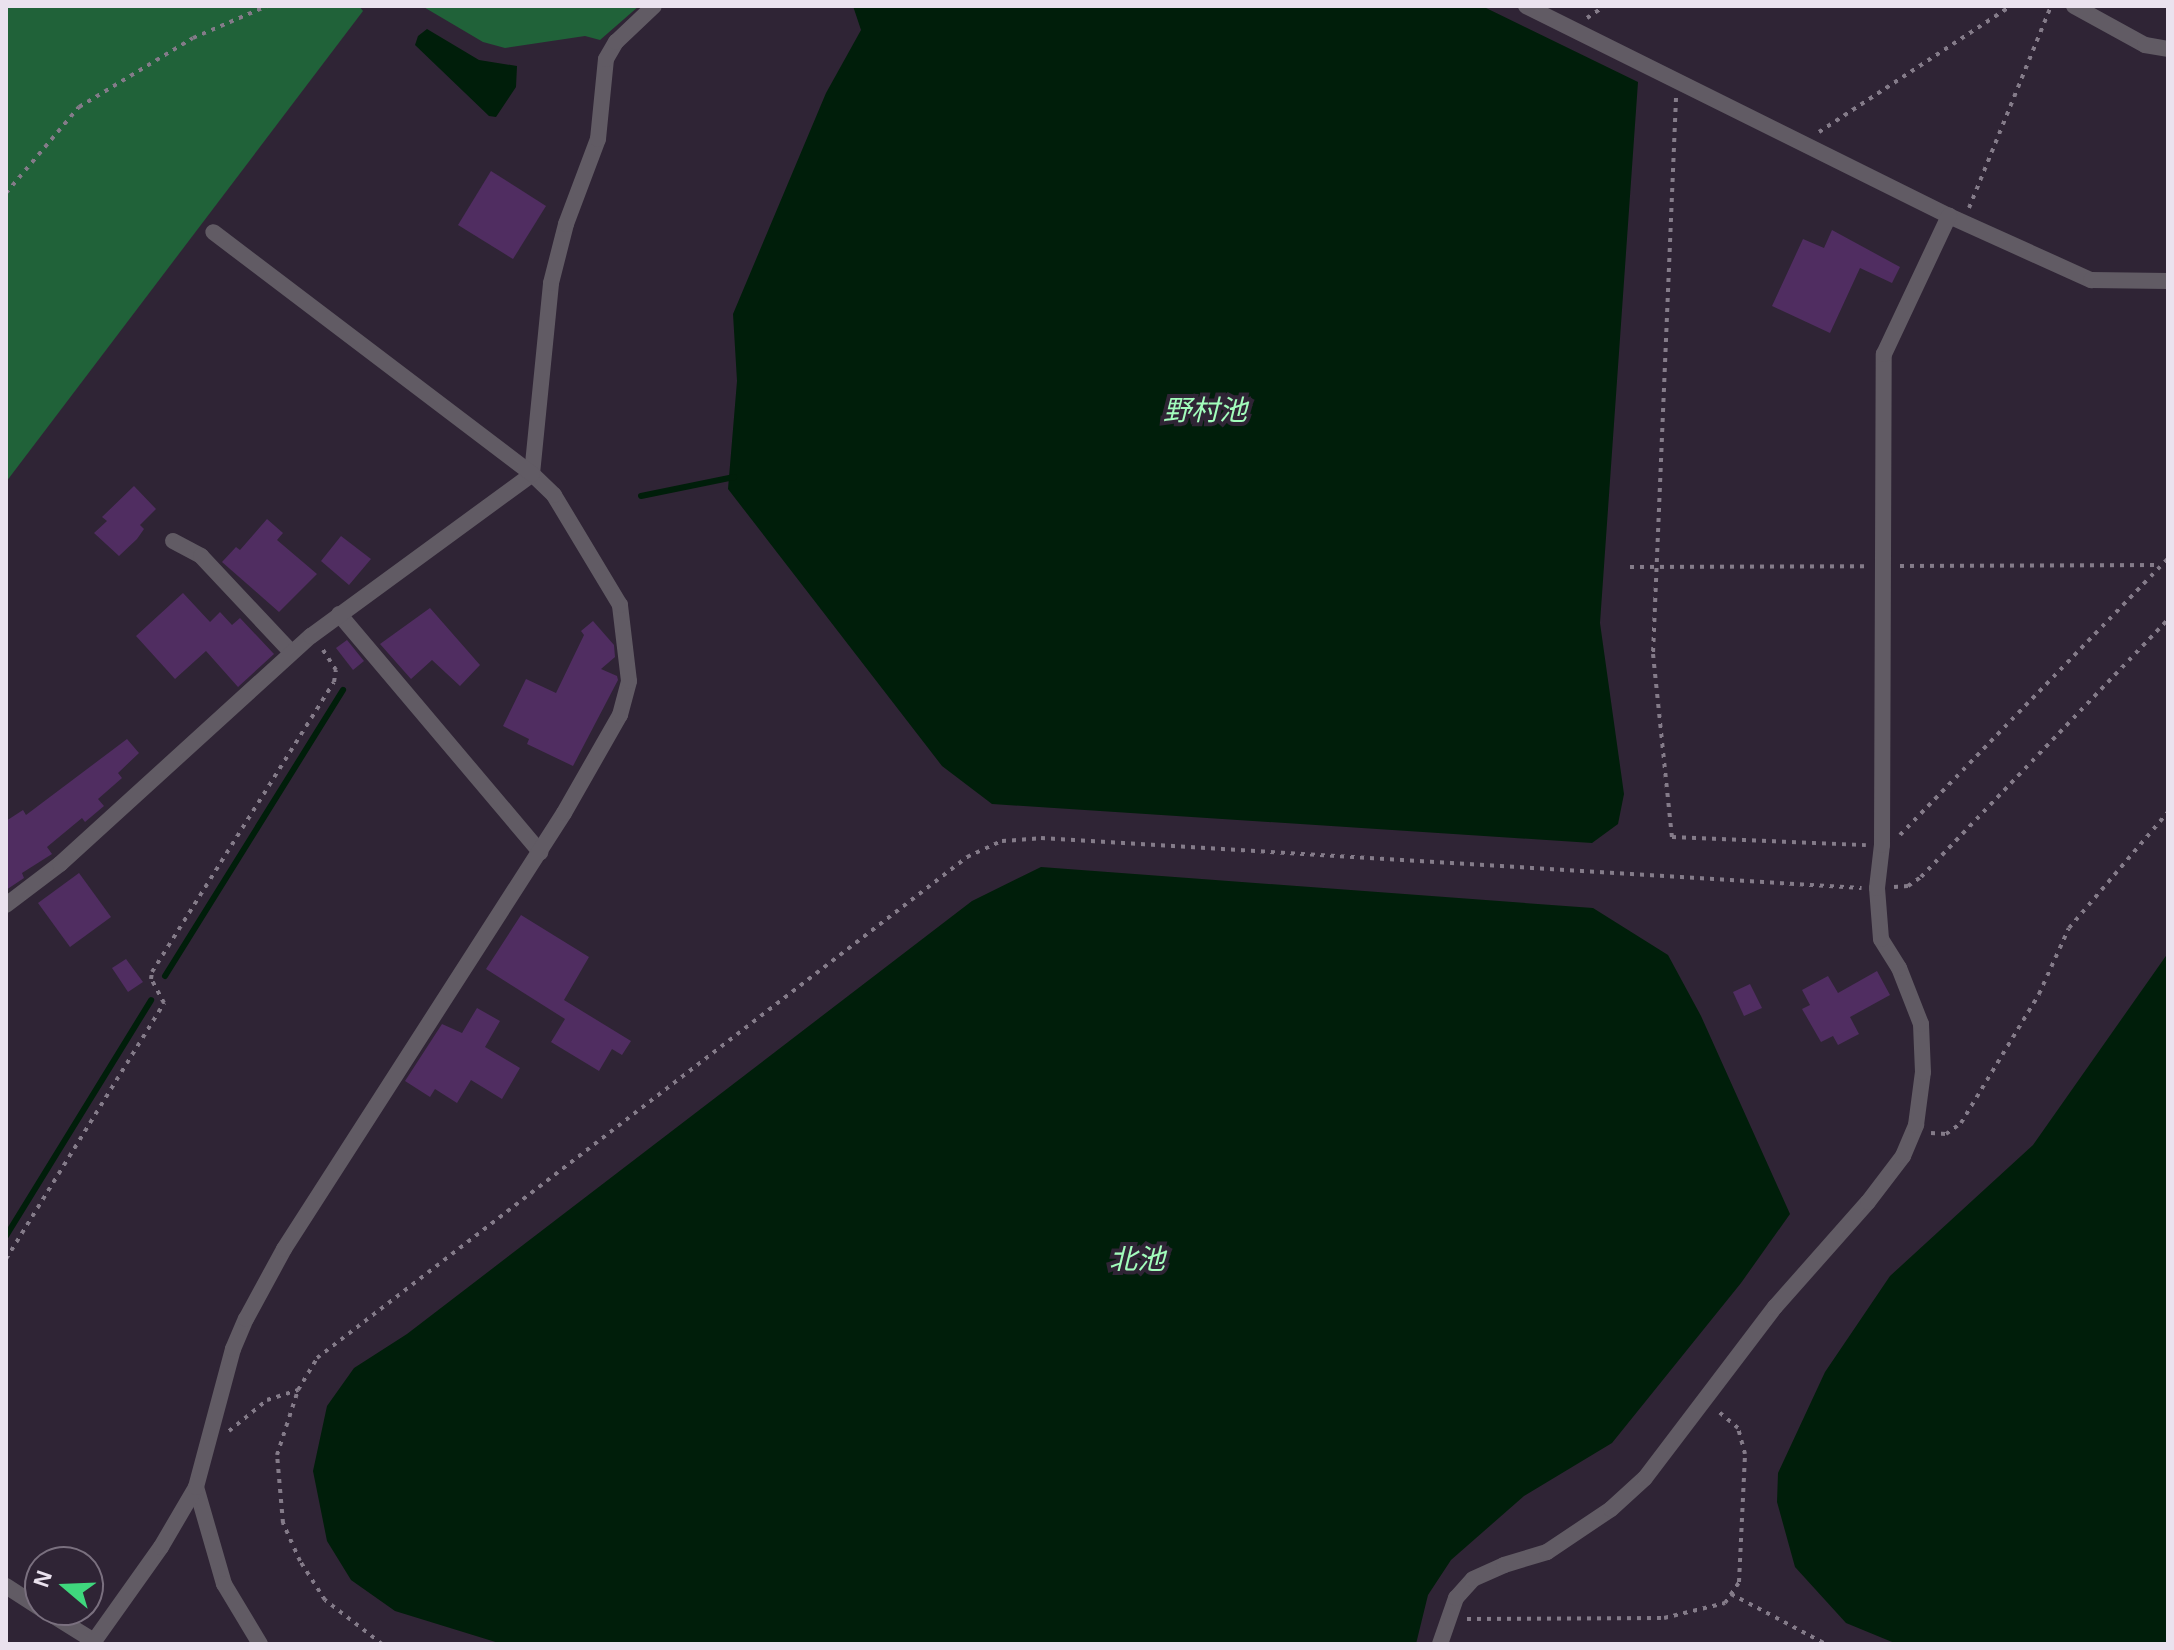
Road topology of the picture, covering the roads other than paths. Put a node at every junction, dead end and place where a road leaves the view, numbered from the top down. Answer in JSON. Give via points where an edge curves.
{"nodes":[{"id":1,"x":654,"y":6,"type":"edge"},
{"id":2,"x":1526,"y":6,"type":"edge"},
{"id":3,"x":2074,"y":6,"type":"edge"},
{"id":4,"x":2168,"y":49,"type":"edge"},
{"id":5,"x":1956,"y":220,"type":"junction"},
{"id":6,"x":213,"y":232,"type":"dead end"},
{"id":7,"x":2168,"y":281,"type":"edge"},
{"id":8,"x":532,"y":474,"type":"junction"},
{"id":9,"x":173,"y":541,"type":"dead end"},
{"id":10,"x":339,"y":614,"type":"junction"},
{"id":11,"x":291,"y":652,"type":"junction"},
{"id":12,"x":540,"y":852,"type":"junction"},
{"id":13,"x":6,"y":905,"type":"edge"},
{"id":14,"x":196,"y":1487,"type":"junction"},
{"id":15,"x":6,"y":1586,"type":"edge"},
{"id":16,"x":24,"y":1598,"type":"edge"},
{"id":17,"x":68,"y":1626,"type":"edge"},
{"id":18,"x":93,"y":1642,"type":"edge"},
{"id":19,"x":260,"y":1644,"type":"edge"},
{"id":20,"x":1440,"y":1644,"type":"edge"}],
"edges":[{"from":1,"to":8,"type":"street","via":[[606,59],[598,139],[566,224],[551,283]]},
{"from":2,"to":5,"type":"street"},
{"from":3,"to":4,"type":"street","via":[[2145,45]]},
{"from":5,"to":7,"type":"street","via":[[2091,280]]},
{"from":5,"to":20,"type":"street","via":[[1884,354],[1882,845],[1877,888],[1881,939],[1921,1024],[1923,1072],[1916,1125],[1903,1156],[1868,1202],[1775,1307],[1645,1478],[1611,1509],[1547,1552],[1473,1579],[1456,1598]]},
{"from":6,"to":8,"type":"street"},
{"from":8,"to":10,"type":"street"},
{"from":8,"to":12,"type":"street","via":[[554,495],[620,605],[629,681],[620,715]]},
{"from":9,"to":11,"type":"street","via":[[201,556]]},
{"from":10,"to":11,"type":"street"},
{"from":10,"to":12,"type":"street"},
{"from":11,"to":13,"type":"street","via":[[60,864]]},
{"from":12,"to":14,"type":"street","via":[[284,1249],[233,1349]]},
{"from":14,"to":18,"type":"street","via":[[161,1547]]},
{"from":14,"to":19,"type":"street","via":[[224,1584]]},
{"from":15,"to":16,"type":"street"},
{"from":17,"to":18,"type":"street"}]}
